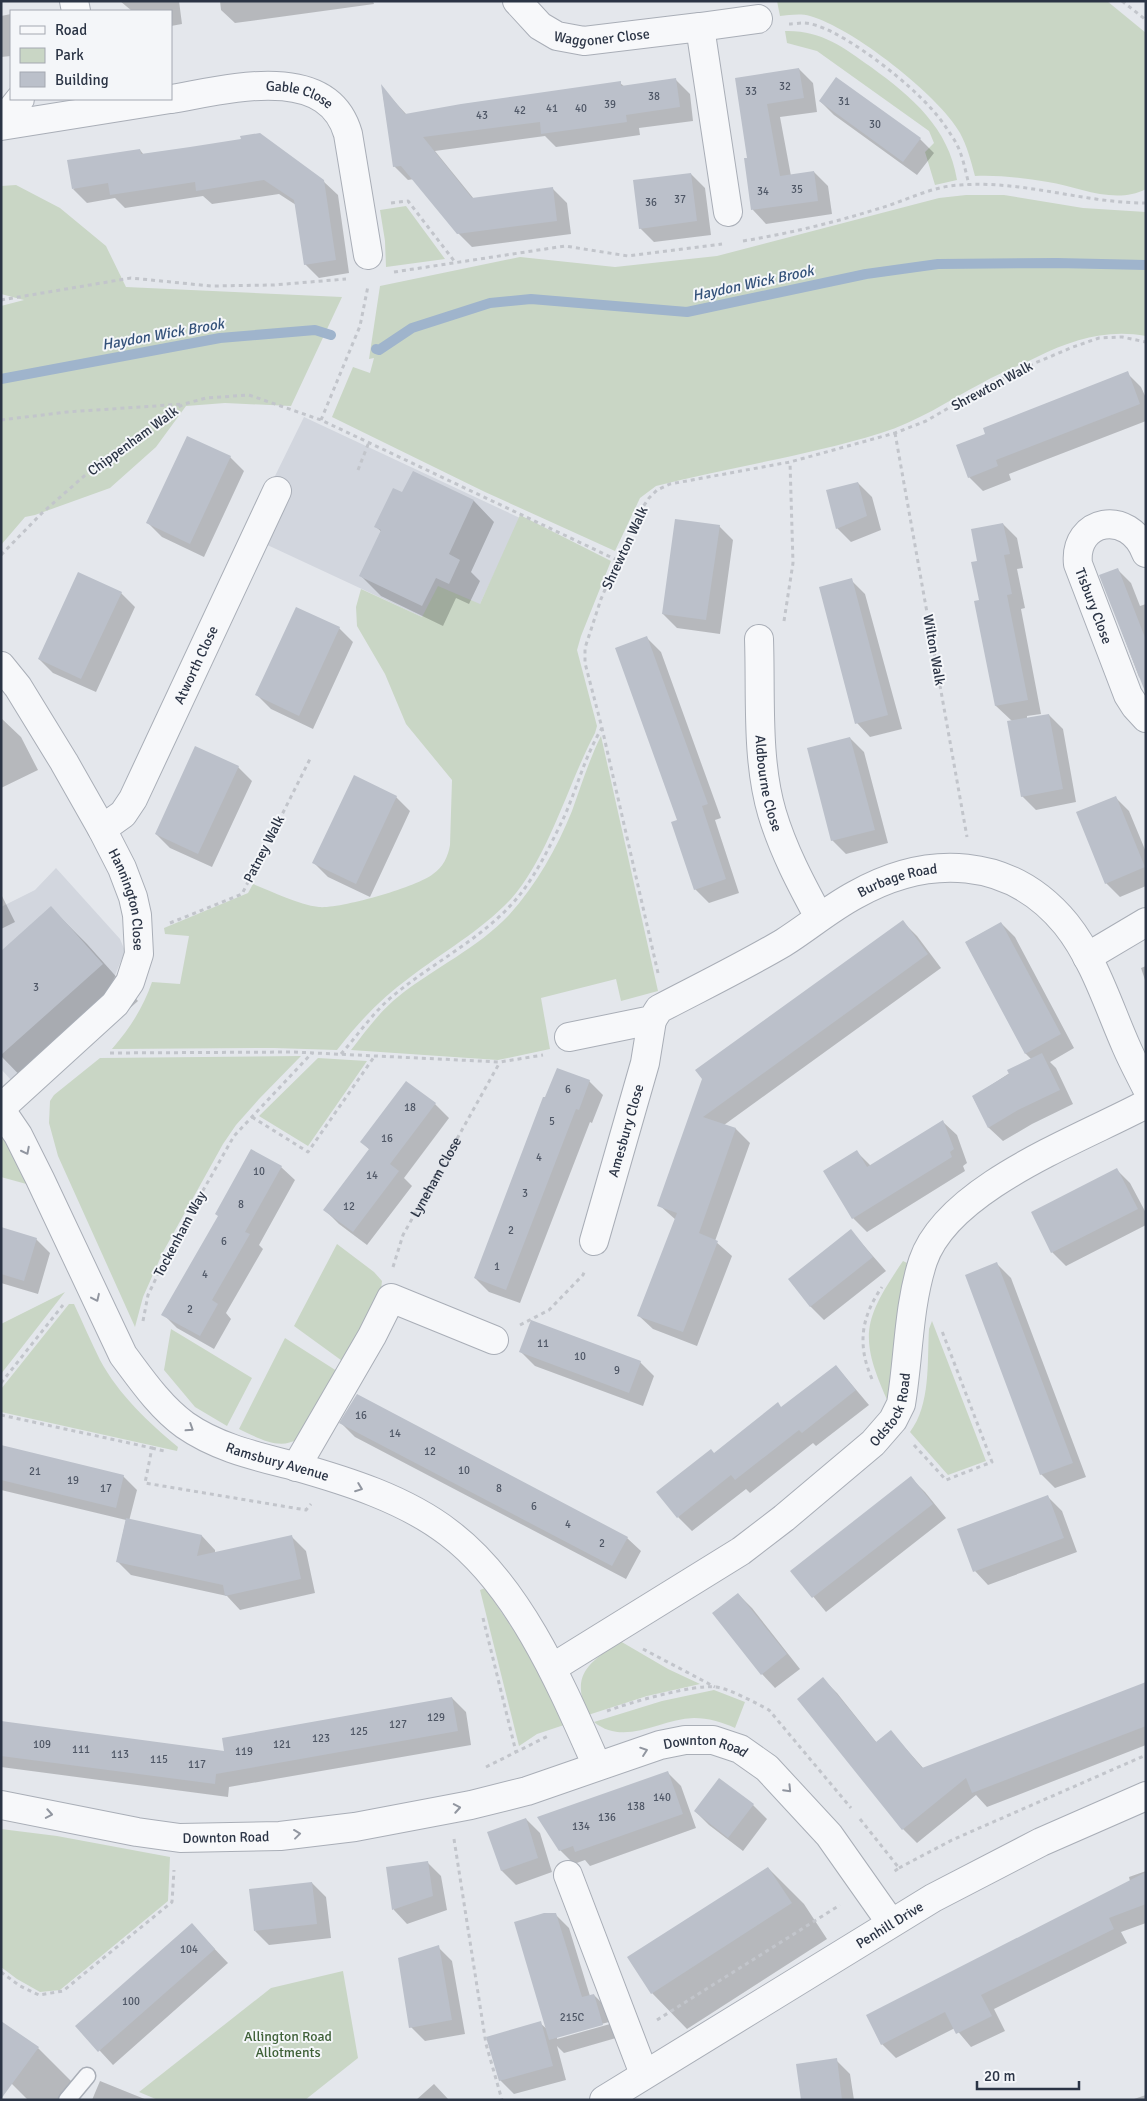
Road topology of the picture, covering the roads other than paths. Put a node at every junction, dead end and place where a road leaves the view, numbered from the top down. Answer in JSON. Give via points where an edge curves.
{"nodes":[{"id":1,"x":516,"y":1,"type":"edge"},
{"id":2,"x":758,"y":20,"type":"road end"},
{"id":3,"x":700,"y":27,"type":"junction"},
{"id":4,"x":172,"y":99,"type":"edge"},
{"id":5,"x":19,"y":100,"type":"edge"},
{"id":6,"x":158,"y":100,"type":"edge"},
{"id":7,"x":104,"y":104,"type":"edge"},
{"id":8,"x":1,"y":125,"type":"edge"},
{"id":9,"x":728,"y":212,"type":"dead end"},
{"id":10,"x":368,"y":254,"type":"dead end"},
{"id":11,"x":277,"y":491,"type":"dead end"},
{"id":12,"x":1146,"y":553,"type":"edge"},
{"id":13,"x":759,"y":639,"type":"road end"},
{"id":14,"x":1,"y":666,"type":"edge"},
{"id":15,"x":1146,"y":718,"type":"edge"},
{"id":16,"x":102,"y":829,"type":"junction"},
{"id":17,"x":819,"y":917,"type":"junction"},
{"id":18,"x":1146,"y":922,"type":"edge"},
{"id":19,"x":1087,"y":957,"type":"junction"},
{"id":20,"x":656,"y":1014,"type":"junction"},
{"id":21,"x":569,"y":1037,"type":"road end"},
{"id":22,"x":1146,"y":1086,"type":"edge"},
{"id":23,"x":1146,"y":1104,"type":"edge"},
{"id":24,"x":1,"y":1109,"type":"edge"},
{"id":25,"x":594,"y":1241,"type":"road end"},
{"id":26,"x":494,"y":1340,"type":"road end"},
{"id":27,"x":296,"y":1467,"type":"junction"},
{"id":28,"x":552,"y":1668,"type":"junction"},
{"id":29,"x":598,"y":1766,"type":"junction"},
{"id":30,"x":1146,"y":1796,"type":"edge"},
{"id":31,"x":1,"y":1805,"type":"edge"},
{"id":32,"x":568,"y":1875,"type":"dead end"},
{"id":33,"x":891,"y":1923,"type":"junction"},
{"id":34,"x":87,"y":2076,"type":"dead end"},
{"id":35,"x":625,"y":2090,"type":"edge"},
{"id":36,"x":67,"y":2100,"type":"edge"}],
"edges":[{"from":1,"to":3,"type":"street","name":"Waggoner Close","via":[[540,26],[557,36],[584,41]]},
{"from":2,"to":3,"type":"street","name":"Waggoner Close"},
{"from":3,"to":9,"type":"street"},
{"from":4,"to":10,"type":"street","name":"Gable Close","via":[[261,85],[291,86],[317,94],[336,109],[344,120]]},
{"from":5,"to":8,"type":"street"},
{"from":6,"to":7,"type":"street","name":"Gable Close"},
{"from":7,"to":8,"type":"street","name":"Gable Close"},
{"from":11,"to":16,"type":"street","name":"Atworth Close","via":[[133,799],[123,814]]},
{"from":12,"to":15,"type":"street","name":"Tisbury Close","via":[[1132,532],[1114,523],[1088,533],[1082,539],[1077,554],[1128,696]]},
{"from":13,"to":17,"type":"street","name":"Aldbourne Close","via":[[765,776],[772,812],[797,878]]},
{"from":14,"to":16,"type":"street","name":"Hannington Close","via":[[18,687]]},
{"from":16,"to":24,"type":"street","name":"Hannington Close","via":[[133,897],[139,954],[130,982],[115,1004]]},
{"from":17,"to":19,"type":"street","name":"Burbage Road","via":[[855,894],[885,881],[937,867],[961,866],[1000,876],[1045,902],[1066,925]]},
{"from":17,"to":20,"type":"street","name":"Burbage Road","via":[[785,941]]},
{"from":18,"to":19,"type":"street"},
{"from":19,"to":22,"type":"street","name":"Burbage Road"},
{"from":20,"to":21,"type":"street","name":"Burbage Road"},
{"from":20,"to":25,"type":"street","name":"Amesbury Close"},
{"from":23,"to":28,"type":"street","name":"Odstock Road","via":[[978,1193],[957,1212],[930,1245],[915,1290],[901,1404],[894,1420],[873,1442],[741,1552]]},
{"from":24,"to":27,"type":"street","name":"Ramsbury Avenue","one_way":true,"via":[[40,1179],[125,1358],[148,1388],[184,1424],[213,1441]]},
{"from":26,"to":27,"type":"street","via":[[391,1298]]},
{"from":27,"to":28,"type":"street","name":"Ramsbury Avenue","one_way":true,"via":[[408,1507],[449,1532],[477,1558],[509,1597]]},
{"from":28,"to":29,"type":"street","name":"Ramsbury Avenue"},
{"from":31,"to":29,"type":"street","name":"Downton Road","one_way":true,"via":[[175,1837],[280,1836],[355,1827],[449,1809],[527,1791]]},
{"from":29,"to":33,"type":"street","name":"Downton Road","one_way":true,"via":[[685,1740],[713,1740],[740,1749],[767,1768],[829,1835]]},
{"from":30,"to":33,"type":"street","name":"Penhill Drive","via":[[1087,1820],[985,1869]]},
{"from":32,"to":35,"type":"street","name":"Penhill Drive","via":[[630,2037]]},
{"from":33,"to":35,"type":"street","name":"Penhill Drive"},
{"from":34,"to":36,"type":"lane"}]}
